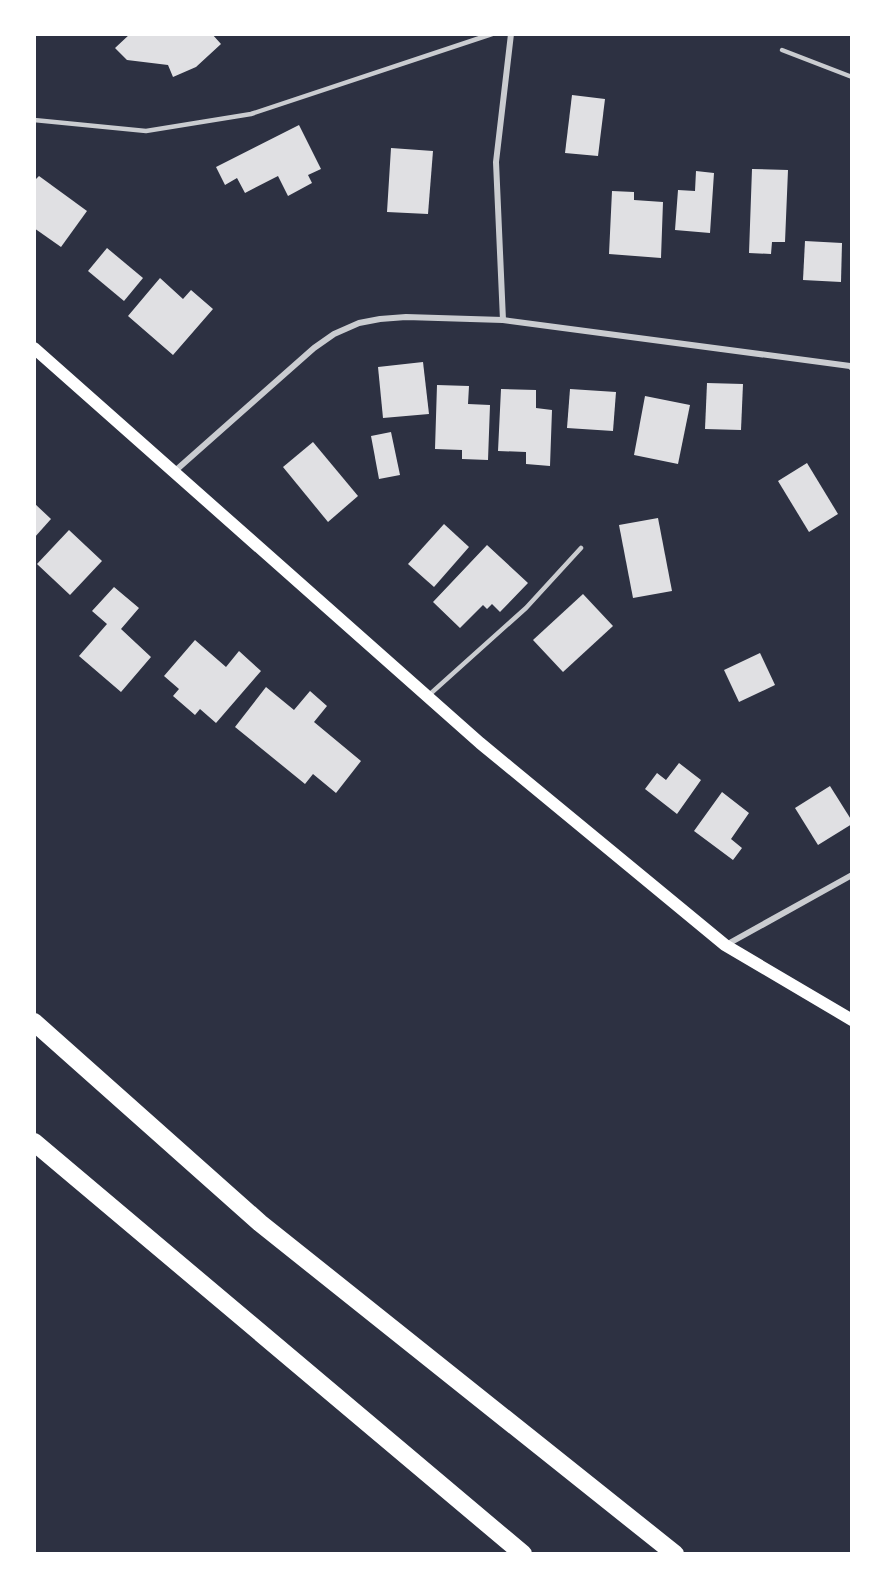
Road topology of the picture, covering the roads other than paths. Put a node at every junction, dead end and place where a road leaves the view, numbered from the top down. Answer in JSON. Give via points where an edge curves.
{"nodes":[{"id":1,"x":492,"y":34,"type":"edge"},
{"id":2,"x":511,"y":34,"type":"edge"},
{"id":3,"x":782,"y":50,"type":"dead end"},
{"id":4,"x":852,"y":77,"type":"edge"},
{"id":5,"x":34,"y":120,"type":"edge"},
{"id":6,"x":502,"y":320,"type":"junction"},
{"id":7,"x":34,"y":348,"type":"edge"},
{"id":8,"x":851,"y":367,"type":"edge"},
{"id":9,"x":174,"y":471,"type":"junction"},
{"id":10,"x":581,"y":548,"type":"dead end"},
{"id":11,"x":428,"y":697,"type":"junction"},
{"id":12,"x":852,"y":875,"type":"edge"},
{"id":13,"x":725,"y":945,"type":"junction"},
{"id":14,"x":852,"y":1020,"type":"edge"},
{"id":15,"x":34,"y":1022,"type":"edge"},
{"id":16,"x":34,"y":1142,"type":"edge"},
{"id":17,"x":523,"y":1554,"type":"edge"},
{"id":18,"x":675,"y":1554,"type":"edge"}],
"edges":[{"from":1,"to":5,"type":"lane","via":[[251,114],[146,131]]},
{"from":2,"to":6,"type":"street","via":[[496,162]]},
{"from":3,"to":4,"type":"lane"},
{"from":6,"to":8,"type":"street"},
{"from":6,"to":9,"type":"street","via":[[380,319],[334,334]]},
{"from":7,"to":9,"type":"main road"},
{"from":9,"to":11,"type":"main road"},
{"from":10,"to":11,"type":"lane","via":[[526,608]]},
{"from":11,"to":13,"type":"main road"},
{"from":12,"to":13,"type":"street"},
{"from":13,"to":14,"type":"main road"},
{"from":15,"to":18,"type":"highway","via":[[260,1223]]},
{"from":16,"to":17,"type":"highway"}]}
